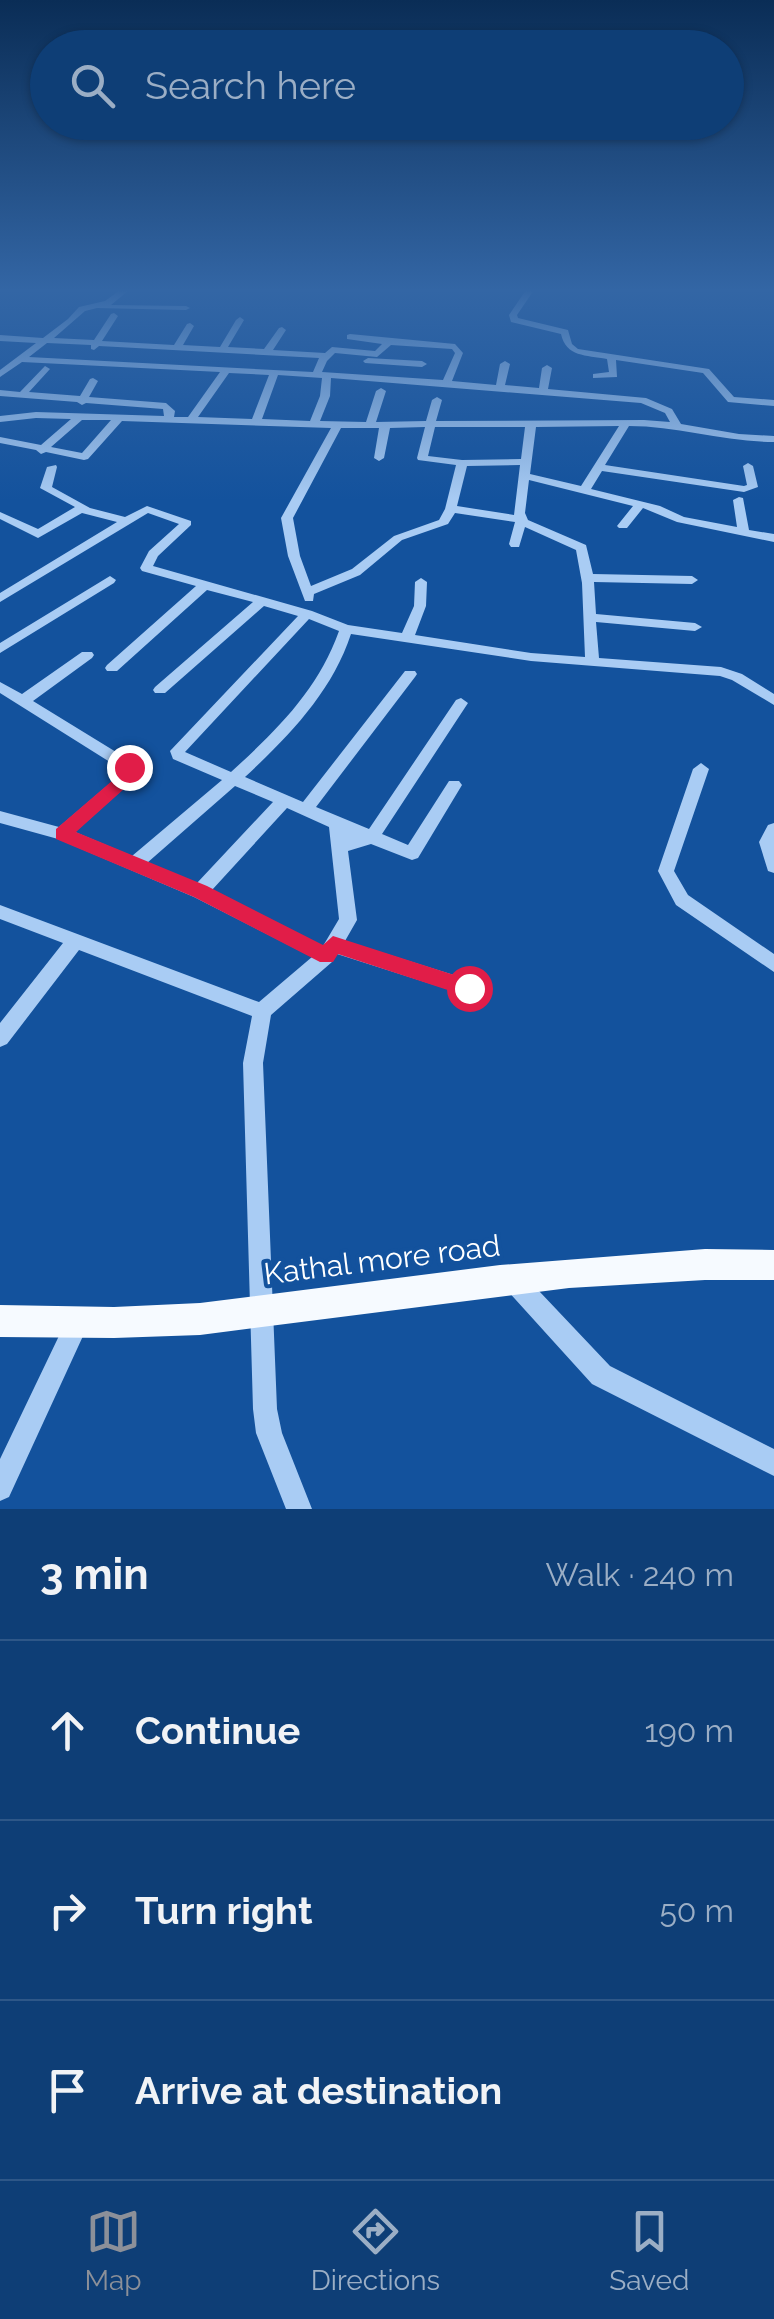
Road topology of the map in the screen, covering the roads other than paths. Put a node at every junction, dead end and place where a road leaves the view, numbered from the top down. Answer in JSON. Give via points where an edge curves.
{"nodes":[{"id":1,"x":52,"y":360,"type":"edge"},
{"id":2,"x":85,"y":360,"type":"edge"},
{"id":3,"x":325,"y":360,"type":"edge"},
{"id":4,"x":365,"y":360,"type":"edge"},
{"id":5,"x":455,"y":360,"type":"edge"},
{"id":6,"x":611,"y":360,"type":"edge"},
{"id":7,"x":622,"y":360,"type":"edge"},
{"id":8,"x":83,"y":363,"type":"junction"},
{"id":9,"x":422,"y":364,"type":"dead end"},
{"id":10,"x":505,"y":364,"type":"dead end"},
{"id":11,"x":547,"y":368,"type":"dead end"},
{"id":12,"x":45,"y":369,"type":"dead end"},
{"id":13,"x":225,"y":371,"type":"junction"},
{"id":14,"x":274,"y":372,"type":"junction"},
{"id":15,"x":322,"y":374,"type":"junction"},
{"id":16,"x":596,"y":376,"type":"dead end"},
{"id":17,"x":93,"y":381,"type":"dead end"},
{"id":18,"x":450,"y":384,"type":"junction"},
{"id":19,"x":500,"y":388,"type":"junction"},
{"id":20,"x":380,"y":391,"type":"dead end"},
{"id":21,"x":536,"y":392,"type":"junction"},
{"id":22,"x":0,"y":393,"type":"edge"},
{"id":23,"x":21,"y":396,"type":"junction"},
{"id":24,"x":82,"y":402,"type":"junction"},
{"id":25,"x":774,"y":403,"type":"edge"},
{"id":26,"x":0,"y":415,"type":"edge"},
{"id":27,"x":24,"y":415,"type":"junction"},
{"id":28,"x":78,"y":418,"type":"dead end"},
{"id":29,"x":118,"y":419,"type":"junction"},
{"id":30,"x":168,"y":420,"type":"junction"},
{"id":31,"x":190,"y":420,"type":"junction"},
{"id":32,"x":256,"y":423,"type":"junction"},
{"id":33,"x":532,"y":423,"type":"junction"},
{"id":34,"x":626,"y":423,"type":"junction"},
{"id":35,"x":314,"y":425,"type":"junction"},
{"id":36,"x":338,"y":425,"type":"junction"},
{"id":37,"x":370,"y":425,"type":"junction"},
{"id":38,"x":385,"y":425,"type":"junction"},
{"id":39,"x":430,"y":425,"type":"junction"},
{"id":40,"x":677,"y":426,"type":"junction"},
{"id":41,"x":774,"y":438,"type":"edge"},
{"id":42,"x":0,"y":440,"type":"edge"},
{"id":43,"x":41,"y":451,"type":"junction"},
{"id":44,"x":379,"y":458,"type":"dead end"},
{"id":45,"x":462,"y":463,"type":"junction"},
{"id":46,"x":748,"y":466,"type":"dead end"},
{"id":47,"x":52,"y":467,"type":"dead end"},
{"id":48,"x":599,"y":467,"type":"junction"},
{"id":49,"x":526,"y":469,"type":"junction"},
{"id":50,"x":585,"y":489,"type":"junction"},
{"id":51,"x":739,"y":500,"type":"dead end"},
{"id":52,"x":640,"y":504,"type":"junction"},
{"id":53,"x":85,"y":508,"type":"junction"},
{"id":54,"x":452,"y":509,"type":"junction"},
{"id":55,"x":0,"y":515,"type":"edge"},
{"id":56,"x":521,"y":519,"type":"junction"},
{"id":57,"x":127,"y":520,"type":"junction"},
{"id":58,"x":15,"y":523,"type":"junction"},
{"id":59,"x":623,"y":526,"type":"dead end"},
{"id":60,"x":743,"y":531,"type":"junction"},
{"id":61,"x":0,"y":532,"type":"edge"},
{"id":62,"x":774,"y":538,"type":"edge"},
{"id":63,"x":514,"y":544,"type":"dead end"},
{"id":64,"x":588,"y":578,"type":"junction"},
{"id":65,"x":110,"y":580,"type":"dead end"},
{"id":66,"x":692,"y":580,"type":"dead end"},
{"id":67,"x":421,"y":582,"type":"dead end"},
{"id":68,"x":204,"y":586,"type":"junction"},
{"id":69,"x":307,"y":592,"type":"junction"},
{"id":70,"x":0,"y":598,"type":"edge"},
{"id":71,"x":262,"y":601,"type":"junction"},
{"id":72,"x":312,"y":615,"type":"junction"},
{"id":73,"x":590,"y":616,"type":"junction"},
{"id":74,"x":695,"y":627,"type":"dead end"},
{"id":75,"x":346,"y":629,"type":"junction"},
{"id":76,"x":407,"y":638,"type":"junction"},
{"id":77,"x":0,"y":649,"type":"edge"},
{"id":78,"x":87,"y":655,"type":"dead end"},
{"id":79,"x":592,"y":662,"type":"junction"},
{"id":80,"x":112,"y":668,"type":"dead end"},
{"id":81,"x":410,"y":674,"type":"dead end"},
{"id":82,"x":0,"y":687,"type":"edge"},
{"id":83,"x":160,"y":690,"type":"dead end"},
{"id":84,"x":774,"y":700,"type":"edge"},
{"id":85,"x":23,"y":701,"type":"junction"},
{"id":86,"x":461,"y":703,"type":"dead end"},
{"id":87,"x":701,"y":769,"type":"dead end"},
{"id":88,"x":233,"y":777,"type":"junction"},
{"id":89,"x":454,"y":785,"type":"dead end"},
{"id":90,"x":285,"y":800,"type":"junction"},
{"id":91,"x":306,"y":810,"type":"junction"},
{"id":92,"x":0,"y":817,"type":"edge"},
{"id":93,"x":337,"y":823,"type":"junction"},
{"id":94,"x":774,"y":828,"type":"edge"},
{"id":95,"x":62,"y":834,"type":"junction"},
{"id":96,"x":372,"y":837,"type":"junction"},
{"id":97,"x":340,"y":848,"type":"junction"},
{"id":98,"x":134,"y":864,"type":"junction"},
{"id":99,"x":774,"y":866,"type":"edge"},
{"id":100,"x":200,"y":892,"type":"junction"},
{"id":101,"x":0,"y":912,"type":"edge"},
{"id":102,"x":75,"y":941,"type":"junction"},
{"id":103,"x":330,"y":950,"type":"junction"},
{"id":104,"x":774,"y":964,"type":"edge"},
{"id":105,"x":469,"y":988,"type":"dead end"},
{"id":106,"x":262,"y":1011,"type":"junction"},
{"id":107,"x":0,"y":1038,"type":"edge"},
{"id":108,"x":774,"y":1264,"type":"edge"},
{"id":109,"x":512,"y":1278,"type":"junction"},
{"id":110,"x":262,"y":1310,"type":"junction"},
{"id":111,"x":0,"y":1321,"type":"edge"},
{"id":112,"x":77,"y":1323,"type":"junction"},
{"id":113,"x":774,"y":1463,"type":"edge"},
{"id":114,"x":0,"y":1488,"type":"edge"},
{"id":115,"x":300,"y":1509,"type":"edge"}],
"edges":[{"from":1,"to":8,"type":"street"},
{"from":2,"to":8,"type":"street"},
{"from":3,"to":15,"type":"street"},
{"from":4,"to":9,"type":"street"},
{"from":5,"to":18,"type":"street"},
{"from":6,"to":16,"type":"street","via":[[614,376]]},
{"from":7,"to":25,"type":"street","via":[[706,371],[732,400]]},
{"from":8,"to":13,"type":"street"},
{"from":10,"to":19,"type":"street"},
{"from":11,"to":21,"type":"street"},
{"from":12,"to":23,"type":"street"},
{"from":13,"to":14,"type":"street"},
{"from":13,"to":31,"type":"street"},
{"from":14,"to":15,"type":"street"},
{"from":14,"to":32,"type":"street"},
{"from":15,"to":18,"type":"street"},
{"from":15,"to":35,"type":"street","via":[[325,396]]},
{"from":17,"to":24,"type":"street"},
{"from":18,"to":19,"type":"street"},
{"from":18,"to":39,"type":"street"},
{"from":19,"to":21,"type":"street"},
{"from":20,"to":37,"type":"street"},
{"from":21,"to":33,"type":"street"},
{"from":21,"to":40,"type":"street","via":[[651,402],[668,410]]},
{"from":22,"to":23,"type":"street"},
{"from":23,"to":24,"type":"street"},
{"from":24,"to":30,"type":"street","via":[[166,406]]},
{"from":26,"to":27,"type":"street"},
{"from":27,"to":29,"type":"street"},
{"from":27,"to":42,"type":"street"},
{"from":28,"to":43,"type":"street"},
{"from":29,"to":30,"type":"street"},
{"from":29,"to":43,"type":"street","via":[[84,457]]},
{"from":30,"to":31,"type":"street"},
{"from":31,"to":32,"type":"street"},
{"from":32,"to":35,"type":"street"},
{"from":33,"to":34,"type":"street"},
{"from":33,"to":39,"type":"street"},
{"from":33,"to":49,"type":"street"},
{"from":34,"to":40,"type":"street"},
{"from":34,"to":48,"type":"street"},
{"from":35,"to":36,"type":"street"},
{"from":36,"to":37,"type":"street"},
{"from":36,"to":69,"type":"street","via":[[286,518]]},
{"from":37,"to":38,"type":"street"},
{"from":38,"to":39,"type":"street"},
{"from":38,"to":44,"type":"street"},
{"from":39,"to":45,"type":"street","via":[[422,458]]},
{"from":40,"to":41,"type":"street","via":[[720,437]]},
{"from":42,"to":43,"type":"street"},
{"from":45,"to":49,"type":"street"},
{"from":45,"to":54,"type":"street"},
{"from":46,"to":48,"type":"street","via":[[753,487],[744,489]]},
{"from":47,"to":53,"type":"street","via":[[46,488]]},
{"from":48,"to":50,"type":"street"},
{"from":49,"to":50,"type":"street"},
{"from":49,"to":56,"type":"street"},
{"from":50,"to":52,"type":"street"},
{"from":51,"to":60,"type":"street"},
{"from":52,"to":59,"type":"street"},
{"from":52,"to":60,"type":"street","via":[[681,520]]},
{"from":53,"to":57,"type":"street"},
{"from":53,"to":58,"type":"street","via":[[38,534]]},
{"from":54,"to":56,"type":"street"},
{"from":54,"to":69,"type":"street","via":[[438,526],[398,538],[356,572]]},
{"from":55,"to":58,"type":"street"},
{"from":56,"to":63,"type":"street"},
{"from":56,"to":64,"type":"street","via":[[580,546]]},
{"from":57,"to":68,"type":"street","via":[[147,510],[186,521],[145,565]]},
{"from":57,"to":70,"type":"street"},
{"from":58,"to":61,"type":"street"},
{"from":60,"to":62,"type":"street"},
{"from":64,"to":66,"type":"street"},
{"from":64,"to":73,"type":"street"},
{"from":65,"to":77,"type":"street"},
{"from":67,"to":76,"type":"street"},
{"from":68,"to":71,"type":"street"},
{"from":68,"to":80,"type":"street"},
{"from":69,"to":72,"type":"street"},
{"from":71,"to":72,"type":"street"},
{"from":71,"to":83,"type":"street"},
{"from":72,"to":75,"type":"street"},
{"from":72,"to":88,"type":"street","via":[[176,751]]},
{"from":73,"to":74,"type":"street"},
{"from":73,"to":79,"type":"street"},
{"from":75,"to":76,"type":"street"},
{"from":75,"to":88,"type":"street","via":[[324,682]]},
{"from":76,"to":79,"type":"street"},
{"from":78,"to":85,"type":"street"},
{"from":79,"to":84,"type":"street","via":[[730,674]]},
{"from":81,"to":91,"type":"street"},
{"from":82,"to":85,"type":"street"},
{"from":85,"to":95,"type":"street","via":[[129,767],[128,776]]},
{"from":86,"to":96,"type":"street"},
{"from":87,"to":104,"type":"street","via":[[666,870],[672,887]]},
{"from":88,"to":90,"type":"street"},
{"from":88,"to":98,"type":"street"},
{"from":89,"to":96,"type":"street","via":[[412,853]]},
{"from":90,"to":91,"type":"street"},
{"from":90,"to":100,"type":"street"},
{"from":91,"to":93,"type":"street"},
{"from":92,"to":95,"type":"street"},
{"from":93,"to":96,"type":"street"},
{"from":93,"to":97,"type":"street"},
{"from":94,"to":99,"type":"street","via":[[766,842]]},
{"from":95,"to":98,"type":"street"},
{"from":96,"to":97,"type":"street"},
{"from":97,"to":103,"type":"street","via":[[348,920]]},
{"from":98,"to":100,"type":"street"},
{"from":100,"to":103,"type":"street"},
{"from":101,"to":102,"type":"street"},
{"from":102,"to":106,"type":"street"},
{"from":102,"to":107,"type":"street"},
{"from":103,"to":105,"type":"street"},
{"from":103,"to":106,"type":"street"},
{"from":106,"to":110,"type":"street","via":[[252,1063]]},
{"from":108,"to":109,"type":"main road","name":"Kathal more road"},
{"from":109,"to":110,"type":"main road","name":"Kathal more road"},
{"from":109,"to":113,"type":"street","via":[[601,1374]]},
{"from":110,"to":112,"type":"main road","name":"Kathal more road"},
{"from":110,"to":115,"type":"street","via":[[269,1433]]},
{"from":111,"to":112,"type":"main road","name":"Kathal more road"},
{"from":112,"to":114,"type":"street"}]}
